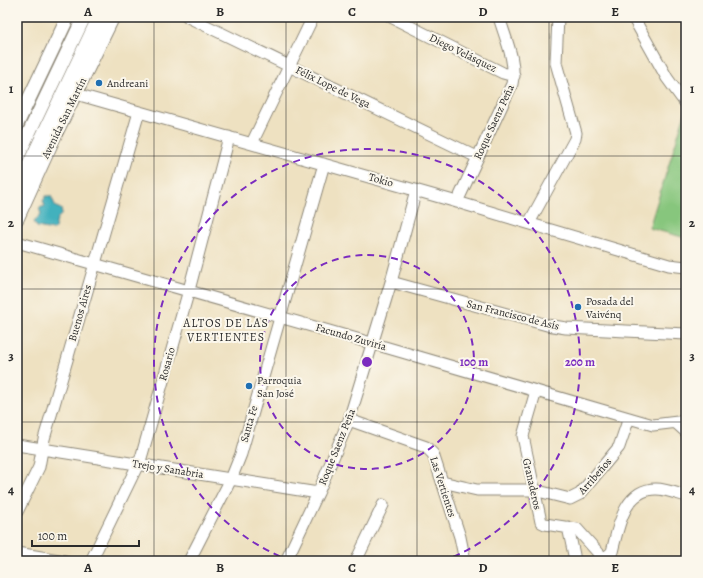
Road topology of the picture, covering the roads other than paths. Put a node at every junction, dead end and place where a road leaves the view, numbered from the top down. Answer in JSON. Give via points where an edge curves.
{"nodes":[{"id":1,"x":68,"y":17,"type":"edge"},
{"id":2,"x":84,"y":17,"type":"edge"},
{"id":3,"x":92,"y":17,"type":"edge"},
{"id":4,"x":99,"y":17,"type":"edge"},
{"id":5,"x":113,"y":17,"type":"edge"},
{"id":6,"x":188,"y":17,"type":"edge"},
{"id":7,"x":313,"y":17,"type":"edge"},
{"id":8,"x":391,"y":17,"type":"edge"},
{"id":9,"x":499,"y":17,"type":"edge"},
{"id":10,"x":558,"y":17,"type":"edge"},
{"id":11,"x":633,"y":17,"type":"edge"},
{"id":12,"x":290,"y":66,"type":"junction"},
{"id":13,"x":73,"y":73,"type":"junction"},
{"id":14,"x":514,"y":76,"type":"junction"},
{"id":15,"x":71,"y":91,"type":"junction"},
{"id":16,"x":686,"y":104,"type":"edge"},
{"id":17,"x":139,"y":112,"type":"junction"},
{"id":18,"x":17,"y":124,"type":"edge"},
{"id":19,"x":30,"y":132,"type":"junction"},
{"id":20,"x":17,"y":136,"type":"edge"},
{"id":21,"x":229,"y":137,"type":"junction"},
{"id":22,"x":252,"y":143,"type":"junction"},
{"id":23,"x":18,"y":152,"type":"edge"},
{"id":24,"x":477,"y":157,"type":"junction"},
{"id":25,"x":324,"y":164,"type":"junction"},
{"id":26,"x":17,"y":190,"type":"edge"},
{"id":27,"x":416,"y":190,"type":"junction"},
{"id":28,"x":457,"y":202,"type":"junction"},
{"id":29,"x":17,"y":219,"type":"edge"},
{"id":30,"x":529,"y":224,"type":"junction"},
{"id":31,"x":17,"y":242,"type":"edge"},
{"id":32,"x":94,"y":264,"type":"junction"},
{"id":33,"x":686,"y":268,"type":"edge"},
{"id":34,"x":391,"y":282,"type":"junction"},
{"id":35,"x":188,"y":290,"type":"junction"},
{"id":36,"x":279,"y":317,"type":"junction"},
{"id":37,"x":686,"y":334,"type":"edge"},
{"id":38,"x":372,"y":343,"type":"junction"},
{"id":39,"x":536,"y":391,"type":"junction"},
{"id":40,"x":629,"y":418,"type":"junction"},
{"id":41,"x":350,"y":420,"type":"junction"},
{"id":42,"x":681,"y":422,"type":"edge"},
{"id":43,"x":686,"y":432,"type":"edge"},
{"id":44,"x":17,"y":445,"type":"edge"},
{"id":45,"x":43,"y":450,"type":"junction"},
{"id":46,"x":138,"y":464,"type":"junction"},
{"id":47,"x":231,"y":479,"type":"junction"},
{"id":48,"x":442,"y":482,"type":"junction"},
{"id":49,"x":534,"y":490,"type":"junction"},
{"id":50,"x":318,"y":493,"type":"junction"},
{"id":51,"x":686,"y":496,"type":"edge"},
{"id":52,"x":382,"y":505,"type":"dead end"},
{"id":53,"x":17,"y":512,"type":"edge"},
{"id":54,"x":568,"y":527,"type":"junction"},
{"id":55,"x":17,"y":553,"type":"edge"},
{"id":56,"x":65,"y":561,"type":"edge"},
{"id":57,"x":91,"y":561,"type":"edge"},
{"id":58,"x":189,"y":561,"type":"edge"},
{"id":59,"x":287,"y":561,"type":"edge"},
{"id":60,"x":356,"y":561,"type":"edge"},
{"id":61,"x":465,"y":561,"type":"edge"},
{"id":62,"x":574,"y":561,"type":"edge"}],
"edges":[{"from":1,"to":18,"type":"main road"},
{"from":2,"to":19,"type":"main road"},
{"from":3,"to":13,"type":"main road","via":[[70,63]]},
{"from":4,"to":13,"type":"main road"},
{"from":5,"to":15,"type":"main road","name":"Avenida San Martín"},
{"from":6,"to":12,"type":"street","name":"Félix Lope de Vega"},
{"from":7,"to":12,"type":"street"},
{"from":8,"to":14,"type":"street","name":"Diego Velásquez","via":[[503,73]]},
{"from":9,"to":14,"type":"street","name":"Roque Saenz Peña","via":[[514,67]]},
{"from":10,"to":30,"type":"street","via":[[556,63],[576,133]]},
{"from":11,"to":16,"type":"street","via":[[667,78]]},
{"from":12,"to":22,"type":"street"},
{"from":12,"to":24,"type":"street","name":"Félix Lope de Vega"},
{"from":13,"to":15,"type":"main road"},
{"from":14,"to":24,"type":"street","name":"Roque Saenz Peña"},
{"from":15,"to":17,"type":"street","name":"Tokio"},
{"from":15,"to":26,"type":"main road"},
{"from":15,"to":29,"type":"main road","name":"Avenida San Martín"},
{"from":17,"to":21,"type":"street","name":"Tokio"},
{"from":17,"to":32,"type":"street","name":"Buenos Aires"},
{"from":19,"to":20,"type":"main road"},
{"from":19,"to":23,"type":"main road"},
{"from":21,"to":22,"type":"street","name":"Tokio"},
{"from":21,"to":35,"type":"street","name":"Rosario"},
{"from":22,"to":25,"type":"street","name":"Tokio"},
{"from":24,"to":28,"type":"street","name":"Roque Saenz Peña"},
{"from":25,"to":27,"type":"street","name":"Tokio"},
{"from":25,"to":36,"type":"street","name":"Santa Fe"},
{"from":27,"to":28,"type":"street","name":"Tokio"},
{"from":27,"to":34,"type":"street","name":"Roque Saenz Peña"},
{"from":28,"to":30,"type":"street","name":"Tokio"},
{"from":30,"to":33,"type":"street","name":"Tokio"},
{"from":31,"to":32,"type":"street","name":"Facundo Zuviría"},
{"from":32,"to":35,"type":"street","name":"Facundo Zuviría"},
{"from":32,"to":45,"type":"street","name":"Buenos Aires"},
{"from":34,"to":37,"type":"street","name":"San Francisco de Asís","via":[[547,326]]},
{"from":34,"to":38,"type":"street","name":"Roque Saenz Peña"},
{"from":35,"to":36,"type":"street","name":"Facundo Zuviría"},
{"from":35,"to":46,"type":"street","name":"Rosario"},
{"from":36,"to":38,"type":"street","name":"Facundo Zuviría"},
{"from":36,"to":47,"type":"street","name":"Santa Fe","via":[[241,454]]},
{"from":38,"to":39,"type":"street","name":"Facundo Zuviría"},
{"from":38,"to":41,"type":"street","name":"Roque Saenz Peña"},
{"from":39,"to":40,"type":"street","name":"Facundo Zuviría"},
{"from":39,"to":49,"type":"street","name":"Granaderos","via":[[523,436]]},
{"from":40,"to":42,"type":"street","name":"Facundo Zuviría","via":[[653,425]]},
{"from":40,"to":49,"type":"street","name":"Arribeños","via":[[619,447],[580,494],[570,499]]},
{"from":41,"to":48,"type":"street","name":"Las Vertientes","via":[[426,447],[433,454]]},
{"from":41,"to":50,"type":"street","name":"Roque Saenz Peña"},
{"from":42,"to":43,"type":"street"},
{"from":44,"to":45,"type":"street","name":"Trejo y Sanabria"},
{"from":45,"to":46,"type":"street","name":"Trejo y Sanabria"},
{"from":45,"to":53,"type":"street","name":"Buenos Aires","via":[[39,467]]},
{"from":46,"to":47,"type":"street","name":"Trejo y Sanabria"},
{"from":46,"to":57,"type":"street","name":"Rosario"},
{"from":47,"to":50,"type":"street","name":"Trejo y Sanabria"},
{"from":47,"to":58,"type":"street","name":"Santa Fe"},
{"from":48,"to":49,"type":"street","name":"Arribeños","via":[[484,490]]},
{"from":48,"to":61,"type":"street","name":"Las Vertientes"},
{"from":49,"to":54,"type":"street","name":"Granaderos","via":[[541,522]]},
{"from":50,"to":59,"type":"street","name":"Roque Saenz Peña"},
{"from":51,"to":54,"type":"street","name":"Granaderos","via":[[657,489],[636,495],[619,524],[612,552],[606,557],[602,556],[577,529]]},
{"from":52,"to":60,"type":"street"},
{"from":54,"to":62,"type":"street"},
{"from":55,"to":56,"type":"street"}]}
